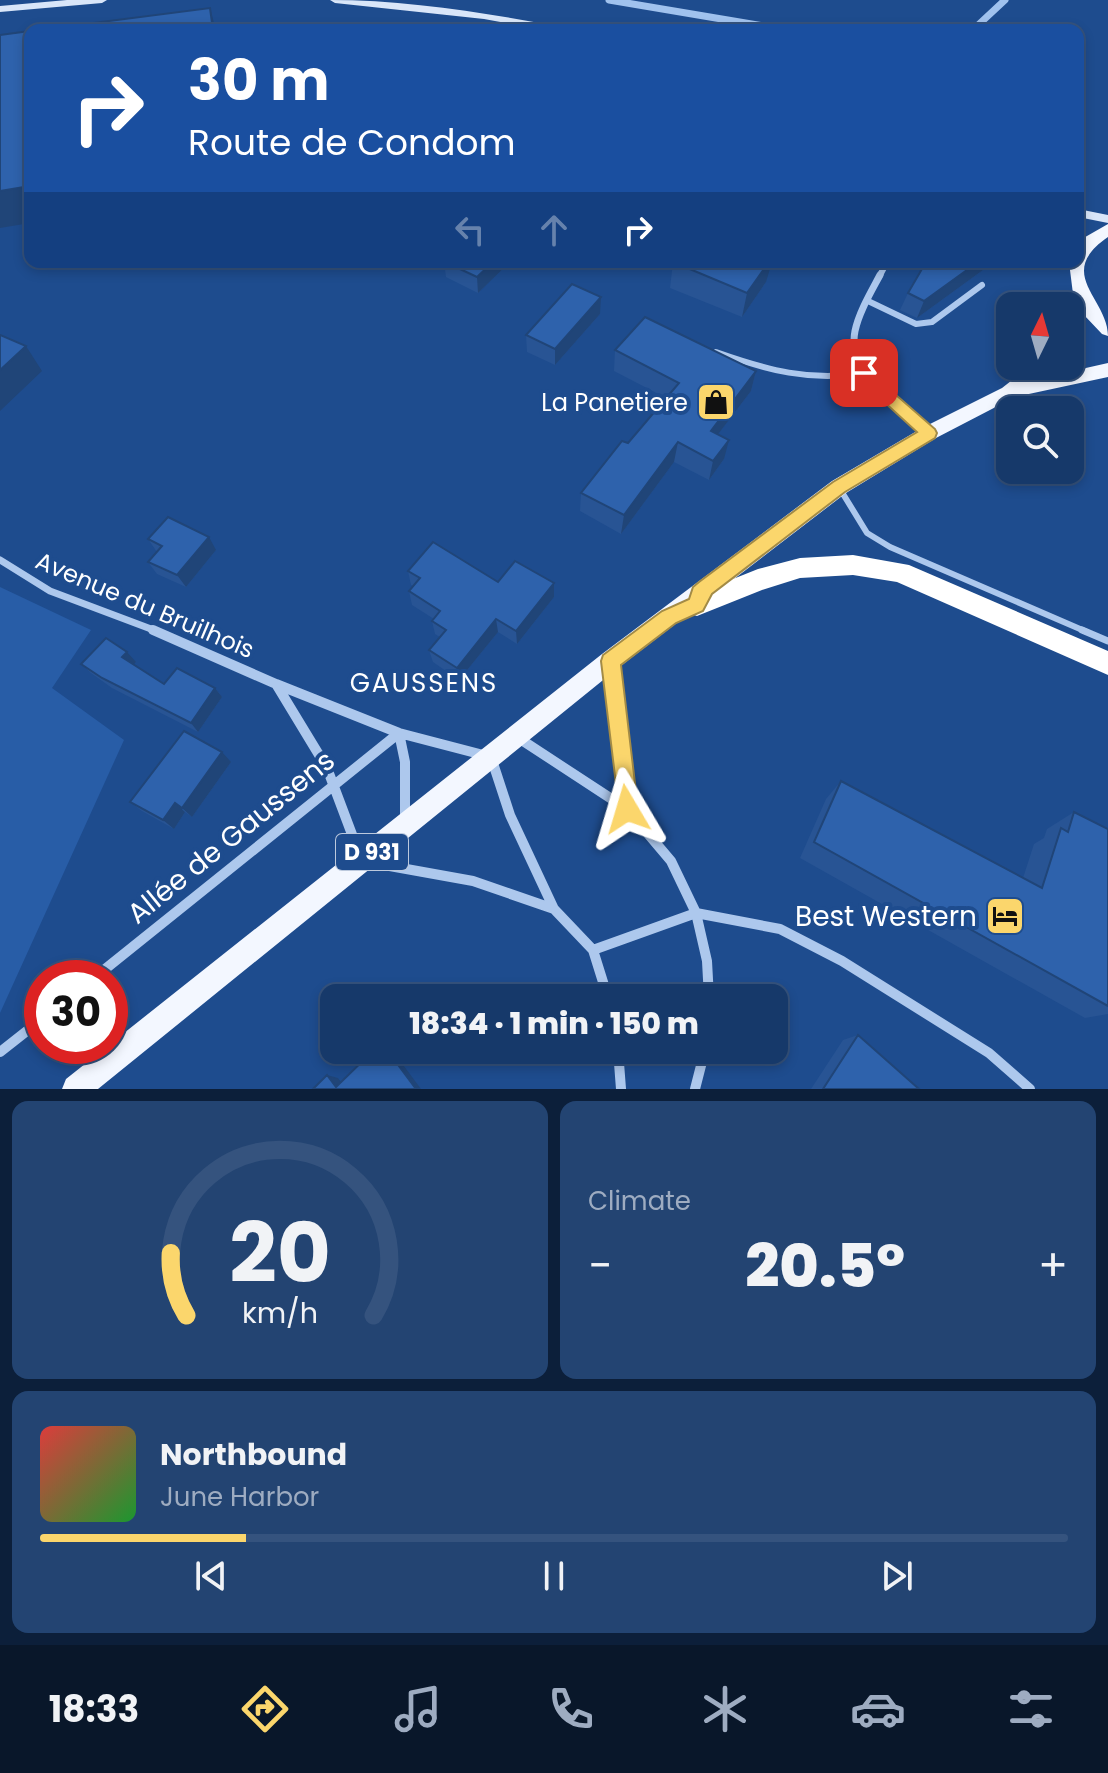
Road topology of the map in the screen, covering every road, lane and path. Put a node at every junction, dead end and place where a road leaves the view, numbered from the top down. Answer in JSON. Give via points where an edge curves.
{"nodes":[{"id":1,"x":102,"y":0,"type":"edge"},
{"id":2,"x":335,"y":0,"type":"edge"},
{"id":3,"x":0,"y":9,"type":"edge"},
{"id":4,"x":529,"y":24,"type":"edge"},
{"id":5,"x":1084,"y":214,"type":"edge"},
{"id":6,"x":1108,"y":219,"type":"edge"},
{"id":7,"x":1108,"y":229,"type":"edge"},
{"id":8,"x":1084,"y":248,"type":"edge"},
{"id":9,"x":884,"y":268,"type":"edge"},
{"id":10,"x":1077,"y":268,"type":"edge"},
{"id":11,"x":982,"y":285,"type":"dead end"},
{"id":12,"x":1080,"y":292,"type":"edge"},
{"id":13,"x":1084,"y":300,"type":"edge"},
{"id":14,"x":868,"y":301,"type":"junction"},
{"id":15,"x":1108,"y":330,"type":"edge"},
{"id":16,"x":714,"y":352,"type":"edge"},
{"id":17,"x":1108,"y":370,"type":"edge"},
{"id":18,"x":864,"y":373,"type":"junction"},
{"id":19,"x":1024,"y":380,"type":"edge"},
{"id":20,"x":1008,"y":393,"type":"junction"},
{"id":21,"x":929,"y":433,"type":"junction"},
{"id":22,"x":839,"y":487,"type":"junction"},
{"id":23,"x":0,"y":560,"type":"edge"},
{"id":24,"x":698,"y":599,"type":"junction"},
{"id":25,"x":1108,"y":641,"type":"edge"},
{"id":26,"x":610,"y":661,"type":"junction"},
{"id":27,"x":1108,"y":663,"type":"edge"},
{"id":28,"x":276,"y":684,"type":"junction"},
{"id":29,"x":399,"y":733,"type":"junction"},
{"id":30,"x":516,"y":737,"type":"junction"},
{"id":31,"x":491,"y":757,"type":"junction"},
{"id":32,"x":336,"y":783,"type":"junction"},
{"id":33,"x":627,"y":809,"type":"junction"},
{"id":34,"x":404,"y":827,"type":"junction"},
{"id":35,"x":362,"y":861,"type":"junction"},
{"id":36,"x":554,"y":909,"type":"junction"},
{"id":37,"x":696,"y":913,"type":"junction"},
{"id":38,"x":593,"y":950,"type":"junction"},
{"id":39,"x":116,"y":960,"type":"edge"},
{"id":40,"x":604,"y":984,"type":"edge"},
{"id":41,"x":708,"y":984,"type":"edge"},
{"id":42,"x":24,"y":1033,"type":"edge"},
{"id":43,"x":0,"y":1052,"type":"edge"},
{"id":44,"x":619,"y":1064,"type":"edge"},
{"id":45,"x":701,"y":1064,"type":"edge"},
{"id":46,"x":76,"y":1089,"type":"edge"},
{"id":47,"x":621,"y":1089,"type":"edge"},
{"id":48,"x":695,"y":1089,"type":"edge"},
{"id":49,"x":1030,"y":1089,"type":"edge"}],
"edges":[{"from":1,"to":3,"type":"street"},
{"from":2,"to":4,"type":"street"},
{"from":5,"to":6,"type":"street"},
{"from":7,"to":8,"type":"main road"},
{"from":9,"to":14,"type":"street"},
{"from":10,"to":12,"type":"main road"},
{"from":11,"to":14,"type":"lane","via":[[932,322],[916,324]]},
{"from":13,"to":15,"type":"main road"},
{"from":14,"to":18,"type":"street","via":[[854,333],[854,350]]},
{"from":16,"to":18,"type":"lane","via":[[829,381]]},
{"from":17,"to":20,"type":"main road","number":"D 931"},
{"from":18,"to":21,"type":"street"},
{"from":19,"to":20,"type":"main road","number":"D 931"},
{"from":20,"to":21,"type":"main road","number":"D 931"},
{"from":21,"to":22,"type":"main road","number":"D 931"},
{"from":22,"to":24,"type":"main road","number":"D 931"},
{"from":22,"to":25,"type":"lane","via":[[867,533],[890,547]]},
{"from":23,"to":28,"type":"street","name":"Avenue du Bruilhois","via":[[50,591]]},
{"from":24,"to":26,"type":"main road","number":"D 931"},
{"from":24,"to":27,"type":"highway","via":[[800,568],[853,565],[900,572]]},
{"from":26,"to":30,"type":"main road","number":"D 931"},
{"from":26,"to":33,"type":"street"},
{"from":28,"to":29,"type":"street","name":"Avenue du Bruilhois"},
{"from":28,"to":32,"type":"street","name":"Avenue du Bruilhois","via":[[309,729]]},
{"from":29,"to":31,"type":"street","name":"Avenue du Bruilhois"},
{"from":29,"to":32,"type":"street","name":"Allée de Gaussens"},
{"from":29,"to":34,"type":"street","via":[[405,762]]},
{"from":30,"to":31,"type":"main road","number":"D 931"},
{"from":30,"to":33,"type":"street"},
{"from":31,"to":34,"type":"main road","number":"D 931"},
{"from":31,"to":36,"type":"street","via":[[510,815]]},
{"from":32,"to":35,"type":"street","name":"Avenue du Bruilhois"},
{"from":32,"to":39,"type":"street","name":"Allée de Gaussens"},
{"from":33,"to":37,"type":"street","via":[[671,861]]},
{"from":34,"to":35,"type":"main road","number":"D 931"},
{"from":35,"to":36,"type":"street","via":[[473,881]]},
{"from":35,"to":46,"type":"main road","number":"D 931"},
{"from":36,"to":38,"type":"street"},
{"from":37,"to":38,"type":"street"},
{"from":37,"to":41,"type":"street"},
{"from":37,"to":49,"type":"street","via":[[780,929],[842,961],[989,1053]]},
{"from":38,"to":40,"type":"street"},
{"from":42,"to":43,"type":"street"},
{"from":44,"to":47,"type":"street"},
{"from":45,"to":48,"type":"street"}]}
